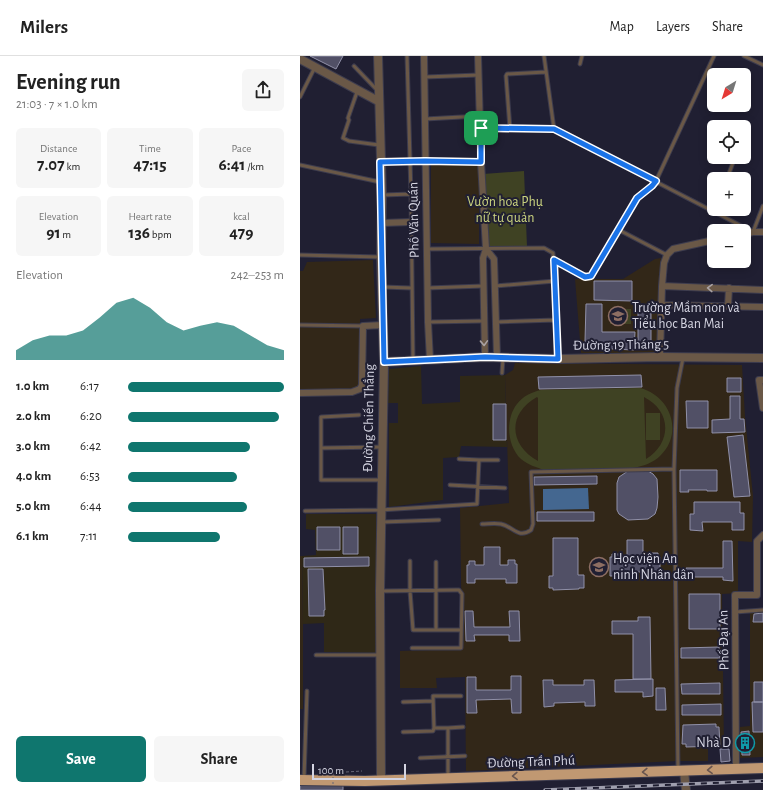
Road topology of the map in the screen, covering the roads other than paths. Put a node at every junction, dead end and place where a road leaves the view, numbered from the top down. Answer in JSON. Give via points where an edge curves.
{"nodes":[{"id":1,"x":378,"y":56,"type":"edge"},
{"id":2,"x":407,"y":56,"type":"edge"},
{"id":3,"x":424,"y":56,"type":"edge"},
{"id":4,"x":478,"y":56,"type":"edge"},
{"id":5,"x":544,"y":56,"type":"edge"},
{"id":6,"x":582,"y":56,"type":"edge"},
{"id":7,"x":714,"y":56,"type":"edge"},
{"id":8,"x":744,"y":56,"type":"edge"},
{"id":9,"x":300,"y":60,"type":"edge"},
{"id":10,"x":580,"y":64,"type":"dead end"},
{"id":11,"x":763,"y":65,"type":"edge"},
{"id":12,"x":354,"y":66,"type":"dead end"},
{"id":13,"x":315,"y":67,"type":"junction"},
{"id":14,"x":546,"y":72,"type":"junction"},
{"id":15,"x":479,"y":75,"type":"junction"},
{"id":16,"x":424,"y":77,"type":"junction"},
{"id":17,"x":358,"y":90,"type":"junction"},
{"id":18,"x":378,"y":91,"type":"junction"},
{"id":19,"x":300,"y":97,"type":"edge"},
{"id":20,"x":378,"y":101,"type":"junction"},
{"id":21,"x":480,"y":116,"type":"junction"},
{"id":22,"x":425,"y":119,"type":"junction"},
{"id":23,"x":481,"y":128,"type":"junction"},
{"id":24,"x":510,"y":129,"type":"junction"},
{"id":25,"x":554,"y":129,"type":"junction"},
{"id":26,"x":380,"y":145,"type":"junction"},
{"id":27,"x":410,"y":161,"type":"junction"},
{"id":28,"x":425,"y":161,"type":"junction"},
{"id":29,"x":380,"y":162,"type":"junction"},
{"id":30,"x":481,"y":162,"type":"junction"},
{"id":31,"x":300,"y":165,"type":"edge"},
{"id":32,"x":656,"y":181,"type":"junction"},
{"id":33,"x":381,"y":182,"type":"junction"},
{"id":34,"x":411,"y":194,"type":"junction"},
{"id":35,"x":382,"y":195,"type":"junction"},
{"id":36,"x":707,"y":206,"type":"edge"},
{"id":37,"x":763,"y":206,"type":"edge"},
{"id":38,"x":725,"y":216,"type":"edge"},
{"id":39,"x":411,"y":222,"type":"junction"},
{"id":40,"x":382,"y":223,"type":"junction"},
{"id":41,"x":619,"y":230,"type":"junction"},
{"id":42,"x":753,"y":232,"type":"junction"},
{"id":43,"x":763,"y":232,"type":"edge"},
{"id":44,"x":707,"y":242,"type":"edge"},
{"id":45,"x":427,"y":249,"type":"junction"},
{"id":46,"x":486,"y":249,"type":"junction"},
{"id":47,"x":300,"y":255,"type":"edge"},
{"id":48,"x":667,"y":255,"type":"junction"},
{"id":49,"x":381,"y":257,"type":"junction"},
{"id":50,"x":554,"y":260,"type":"junction"},
{"id":51,"x":555,"y":281,"type":"junction"},
{"id":52,"x":483,"y":286,"type":"junction"},
{"id":53,"x":495,"y":286,"type":"junction"},
{"id":54,"x":662,"y":286,"type":"junction"},
{"id":55,"x":382,"y":287,"type":"junction"},
{"id":56,"x":412,"y":288,"type":"junction"},
{"id":57,"x":427,"y":288,"type":"junction"},
{"id":58,"x":729,"y":288,"type":"junction"},
{"id":59,"x":763,"y":290,"type":"edge"},
{"id":60,"x":483,"y":303,"type":"junction"},
{"id":61,"x":495,"y":303,"type":"junction"},
{"id":62,"x":662,"y":305,"type":"junction"},
{"id":63,"x":728,"y":306,"type":"junction"},
{"id":64,"x":763,"y":306,"type":"edge"},
{"id":65,"x":556,"y":320,"type":"junction"},
{"id":66,"x":428,"y":322,"type":"junction"},
{"id":67,"x":483,"y":322,"type":"junction"},
{"id":68,"x":496,"y":322,"type":"junction"},
{"id":69,"x":300,"y":325,"type":"edge"},
{"id":70,"x":383,"y":325,"type":"junction"},
{"id":71,"x":363,"y":326,"type":"junction"},
{"id":72,"x":485,"y":357,"type":"junction"},
{"id":73,"x":660,"y":357,"type":"junction"},
{"id":74,"x":500,"y":358,"type":"junction"},
{"id":75,"x":683,"y":358,"type":"junction"},
{"id":76,"x":763,"y":358,"type":"edge"},
{"id":77,"x":558,"y":359,"type":"junction"},
{"id":78,"x":430,"y":360,"type":"junction"},
{"id":79,"x":413,"y":361,"type":"junction"},
{"id":80,"x":384,"y":362,"type":"junction"},
{"id":81,"x":502,"y":373,"type":"dead end"},
{"id":82,"x":763,"y":380,"type":"edge"},
{"id":83,"x":300,"y":393,"type":"edge"},
{"id":84,"x":763,"y":408,"type":"edge"},
{"id":85,"x":359,"y":415,"type":"dead end"},
{"id":86,"x":382,"y":447,"type":"junction"},
{"id":87,"x":321,"y":448,"type":"junction"},
{"id":88,"x":459,"y":459,"type":"dead end"},
{"id":89,"x":479,"y":460,"type":"junction"},
{"id":90,"x":498,"y":460,"type":"dead end"},
{"id":91,"x":674,"y":469,"type":"junction"},
{"id":92,"x":381,"y":480,"type":"junction"},
{"id":93,"x":450,"y":485,"type":"dead end"},
{"id":94,"x":478,"y":486,"type":"junction"},
{"id":95,"x":504,"y":488,"type":"dead end"},
{"id":96,"x":380,"y":510,"type":"junction"},
{"id":97,"x":305,"y":511,"type":"dead end"},
{"id":98,"x":439,"y":520,"type":"dead end"},
{"id":99,"x":381,"y":522,"type":"junction"},
{"id":100,"x":482,"y":524,"type":"dead end"},
{"id":101,"x":763,"y":535,"type":"edge"},
{"id":102,"x":410,"y":561,"type":"dead end"},
{"id":103,"x":436,"y":562,"type":"dead end"},
{"id":104,"x":436,"y":590,"type":"junction"},
{"id":105,"x":380,"y":591,"type":"junction"},
{"id":106,"x":410,"y":591,"type":"junction"},
{"id":107,"x":763,"y":610,"type":"edge"},
{"id":108,"x":735,"y":612,"type":"junction"},
{"id":109,"x":436,"y":630,"type":"junction"},
{"id":110,"x":461,"y":630,"type":"junction"},
{"id":111,"x":412,"y":648,"type":"dead end"},
{"id":112,"x":316,"y":655,"type":"dead end"},
{"id":113,"x":381,"y":655,"type":"junction"},
{"id":114,"x":307,"y":691,"type":"dead end"},
{"id":115,"x":462,"y":696,"type":"dead end"},
{"id":116,"x":434,"y":701,"type":"junction"},
{"id":117,"x":403,"y":702,"type":"dead end"},
{"id":118,"x":434,"y":728,"type":"junction"},
{"id":119,"x":448,"y":728,"type":"junction"},
{"id":120,"x":463,"y":728,"type":"dead end"},
{"id":121,"x":403,"y":732,"type":"dead end"},
{"id":122,"x":465,"y":756,"type":"dead end"},
{"id":123,"x":447,"y":757,"type":"junction"},
{"id":124,"x":420,"y":758,"type":"dead end"},
{"id":125,"x":763,"y":768,"type":"edge"},
{"id":126,"x":736,"y":769,"type":"junction"},
{"id":127,"x":681,"y":771,"type":"junction"},
{"id":128,"x":448,"y":778,"type":"junction"},
{"id":129,"x":302,"y":780,"type":"edge"},
{"id":130,"x":381,"y":780,"type":"junction"},
{"id":131,"x":686,"y":790,"type":"edge"}],
"edges":[{"from":1,"to":18,"type":"street","name":"Đường Chiến Thắng"},
{"from":2,"to":27,"type":"lane"},
{"from":3,"to":16,"type":"street","name":"Phố Văn Quán"},
{"from":4,"to":15,"type":"street"},
{"from":5,"to":14,"type":"lane"},
{"from":6,"to":10,"type":"lane"},
{"from":7,"to":32,"type":"lane"},
{"from":8,"to":11,"type":"lane"},
{"from":9,"to":13,"type":"street"},
{"from":12,"to":18,"type":"lane"},
{"from":13,"to":17,"type":"street"},
{"from":13,"to":19,"type":"lane"},
{"from":14,"to":24,"type":"lane","via":[[507,74]]},
{"from":14,"to":25,"type":"lane"},
{"from":15,"to":16,"type":"lane"},
{"from":15,"to":21,"type":"street"},
{"from":16,"to":22,"type":"street","name":"Phố Văn Quán"},
{"from":17,"to":20,"type":"street"},
{"from":17,"to":26,"type":"lane","via":[[343,138]]},
{"from":18,"to":20,"type":"street","name":"Đường Chiến Thắng"},
{"from":20,"to":26,"type":"street","name":"Đường Chiến Thắng"},
{"from":21,"to":22,"type":"lane"},
{"from":21,"to":23,"type":"street"},
{"from":22,"to":28,"type":"street","name":"Phố Văn Quán"},
{"from":23,"to":24,"type":"lane"},
{"from":23,"to":30,"type":"street"},
{"from":24,"to":25,"type":"lane"},
{"from":25,"to":32,"type":"lane"},
{"from":26,"to":29,"type":"street","name":"Đường Chiến Thắng"},
{"from":27,"to":28,"type":"lane"},
{"from":27,"to":29,"type":"lane"},
{"from":27,"to":34,"type":"lane"},
{"from":28,"to":30,"type":"lane"},
{"from":28,"to":45,"type":"street","name":"Phố Văn Quán"},
{"from":29,"to":33,"type":"street","name":"Đường Chiến Thắng"},
{"from":30,"to":46,"type":"street"},
{"from":31,"to":33,"type":"lane"},
{"from":32,"to":36,"type":"lane"},
{"from":32,"to":41,"type":"lane","via":[[637,198]]},
{"from":33,"to":35,"type":"street","name":"Đường Chiến Thắng"},
{"from":34,"to":35,"type":"lane"},
{"from":34,"to":39,"type":"lane"},
{"from":35,"to":40,"type":"street","name":"Đường Chiến Thắng"},
{"from":37,"to":42,"type":"lane"},
{"from":38,"to":42,"type":"lane"},
{"from":39,"to":40,"type":"street"},
{"from":39,"to":56,"type":"lane"},
{"from":40,"to":49,"type":"street","name":"Đường Chiến Thắng"},
{"from":41,"to":48,"type":"lane"},
{"from":41,"to":50,"type":"lane","via":[[591,276],[585,277]]},
{"from":42,"to":43,"type":"street"},
{"from":44,"to":48,"type":"street","via":[[673,249]]},
{"from":45,"to":46,"type":"lane"},
{"from":45,"to":57,"type":"street","name":"Phố Văn Quán"},
{"from":46,"to":50,"type":"lane","via":[[544,248],[553,254]]},
{"from":46,"to":52,"type":"street","via":[[482,258]]},
{"from":46,"to":53,"type":"street","via":[[494,259]]},
{"from":47,"to":49,"type":"lane"},
{"from":48,"to":54,"type":"street"},
{"from":49,"to":55,"type":"street","name":"Đường Chiến Thắng"},
{"from":50,"to":51,"type":"lane"},
{"from":51,"to":53,"type":"lane"},
{"from":51,"to":65,"type":"lane"},
{"from":52,"to":57,"type":"lane"},
{"from":52,"to":60,"type":"street"},
{"from":53,"to":61,"type":"street"},
{"from":58,"to":54,"type":"street","one_way":true},
{"from":54,"to":62,"type":"street"},
{"from":55,"to":56,"type":"lane"},
{"from":55,"to":70,"type":"street","name":"Đường Chiến Thắng"},
{"from":56,"to":79,"type":"lane"},
{"from":57,"to":66,"type":"street","name":"Phố Văn Quán"},
{"from":58,"to":59,"type":"street"},
{"from":58,"to":63,"type":"street"},
{"from":60,"to":61,"type":"lane"},
{"from":60,"to":67,"type":"street"},
{"from":61,"to":68,"type":"street"},
{"from":62,"to":63,"type":"street"},
{"from":62,"to":73,"type":"street"},
{"from":63,"to":64,"type":"street"},
{"from":65,"to":68,"type":"lane"},
{"from":65,"to":77,"type":"lane"},
{"from":66,"to":67,"type":"lane"},
{"from":66,"to":78,"type":"street","name":"Phố Văn Quán"},
{"from":67,"to":72,"type":"street","one_way":true},
{"from":68,"to":74,"type":"street"},
{"from":69,"to":71,"type":"lane"},
{"from":70,"to":71,"type":"street"},
{"from":70,"to":80,"type":"street","name":"Đường Chiến Thắng"},
{"from":71,"to":83,"type":"street","via":[[360,389],[352,392]]},
{"from":72,"to":74,"type":"street","name":"Đường 19 Tháng 5"},
{"from":72,"to":78,"type":"street","name":"Đường 19 Tháng 5"},
{"from":73,"to":75,"type":"street","name":"Đường 19 Tháng 5"},
{"from":73,"to":77,"type":"street","name":"Đường 19 Tháng 5"},
{"from":74,"to":77,"type":"street","name":"Đường 19 Tháng 5"},
{"from":74,"to":81,"type":"lane"},
{"from":75,"to":76,"type":"street","name":"Đường 19 Tháng 5"},
{"from":75,"to":91,"type":"lane","via":[[677,388]]},
{"from":78,"to":79,"type":"street","name":"Đường 19 Tháng 5"},
{"from":79,"to":80,"type":"street","name":"Đường 19 Tháng 5"},
{"from":80,"to":86,"type":"street","name":"Đường Chiến Thắng"},
{"from":82,"to":84,"type":"street","via":[[759,380]]},
{"from":85,"to":87,"type":"lane","via":[[321,416]]},
{"from":86,"to":87,"type":"lane"},
{"from":86,"to":92,"type":"street","name":"Đường Chiến Thắng"},
{"from":87,"to":92,"type":"lane","via":[[321,480]]},
{"from":88,"to":89,"type":"lane"},
{"from":89,"to":90,"type":"lane"},
{"from":89,"to":94,"type":"lane"},
{"from":91,"to":100,"type":"lane","via":[[530,472],[533,524],[531,530],[524,534],[503,525]]},
{"from":91,"to":127,"type":"lane"},
{"from":92,"to":96,"type":"street","name":"Đường Chiến Thắng"},
{"from":93,"to":94,"type":"lane"},
{"from":94,"to":95,"type":"lane"},
{"from":94,"to":96,"type":"lane","via":[[477,504]]},
{"from":96,"to":97,"type":"lane"},
{"from":96,"to":99,"type":"street","name":"Đường Chiến Thắng"},
{"from":98,"to":99,"type":"lane"},
{"from":99,"to":105,"type":"street","name":"Đường Chiến Thắng"},
{"from":101,"to":108,"type":"street","name":"Phố Đại An","via":[[757,541],[757,595],[735,595]]},
{"from":102,"to":106,"type":"lane"},
{"from":103,"to":104,"type":"lane"},
{"from":104,"to":106,"type":"lane"},
{"from":104,"to":109,"type":"lane"},
{"from":104,"to":110,"type":"lane","via":[[459,590],[462,594]]},
{"from":105,"to":106,"type":"lane"},
{"from":105,"to":113,"type":"street","name":"Đường Chiến Thắng"},
{"from":106,"to":109,"type":"lane","via":[[413,630]]},
{"from":107,"to":108,"type":"lane"},
{"from":108,"to":126,"type":"street","name":"Phố Đại An"},
{"from":109,"to":110,"type":"lane"},
{"from":110,"to":111,"type":"lane","via":[[461,648]]},
{"from":112,"to":113,"type":"lane"},
{"from":113,"to":130,"type":"street","name":"Đường Chiến Thắng"},
{"from":114,"to":129,"type":"lane"},
{"from":115,"to":116,"type":"lane","via":[[434,696]]},
{"from":116,"to":117,"type":"lane"},
{"from":116,"to":118,"type":"lane"},
{"from":118,"to":119,"type":"lane"},
{"from":118,"to":121,"type":"lane","via":[[433,731]]},
{"from":119,"to":120,"type":"lane"},
{"from":119,"to":123,"type":"lane"},
{"from":122,"to":123,"type":"lane"},
{"from":123,"to":124,"type":"lane"},
{"from":123,"to":128,"type":"lane"},
{"from":125,"to":126,"type":"highway","name":"Đường Trần Phú"},
{"from":126,"to":127,"type":"highway","name":"Đường Trần Phú","one_way":true},
{"from":127,"to":128,"type":"highway","name":"Đường Trần Phú","one_way":true},
{"from":127,"to":131,"type":"street"},
{"from":128,"to":130,"type":"highway","name":"Đường Trần Phú"},
{"from":129,"to":130,"type":"highway","name":"Đường Trần Phú"}]}
